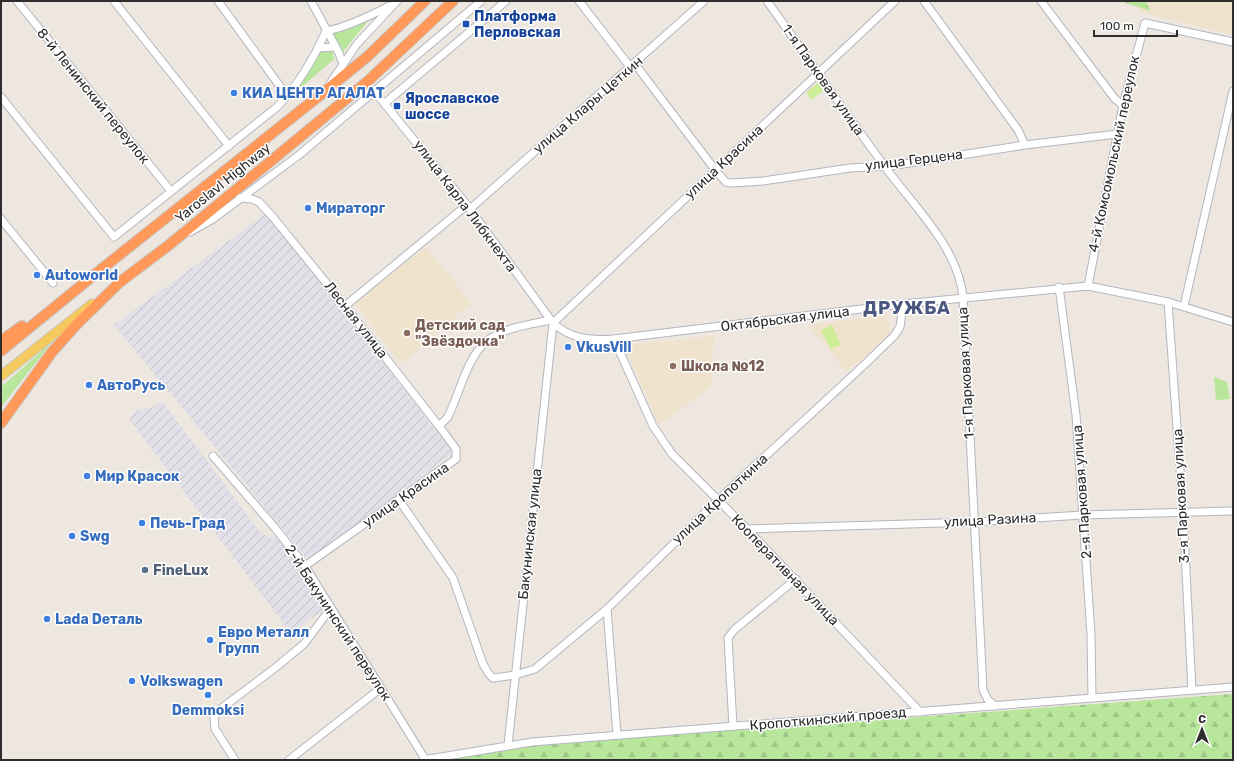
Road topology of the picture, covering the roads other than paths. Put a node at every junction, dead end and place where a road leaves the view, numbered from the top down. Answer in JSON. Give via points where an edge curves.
{"nodes":[{"id":1,"x":16,"y":1,"type":"edge"},
{"id":2,"x":114,"y":1,"type":"edge"},
{"id":3,"x":218,"y":1,"type":"edge"},
{"id":4,"x":311,"y":1,"type":"edge"},
{"id":5,"x":397,"y":1,"type":"edge"},
{"id":6,"x":425,"y":1,"type":"edge"},
{"id":7,"x":453,"y":1,"type":"edge"},
{"id":8,"x":481,"y":1,"type":"edge"},
{"id":9,"x":506,"y":1,"type":"edge"},
{"id":10,"x":579,"y":1,"type":"edge"},
{"id":11,"x":704,"y":1,"type":"edge"},
{"id":12,"x":767,"y":1,"type":"edge"},
{"id":13,"x":895,"y":1,"type":"edge"},
{"id":14,"x":924,"y":1,"type":"edge"},
{"id":15,"x":1041,"y":1,"type":"edge"},
{"id":16,"x":326,"y":30,"type":"junction"},
{"id":17,"x":1233,"y":42,"type":"edge"},
{"id":18,"x":336,"y":47,"type":"junction"},
{"id":19,"x":318,"y":48,"type":"junction"},
{"id":20,"x":342,"y":64,"type":"junction"},
{"id":21,"x":633,"y":66,"type":"junction"},
{"id":22,"x":819,"y":72,"type":"junction"},
{"id":23,"x":374,"y":91,"type":"junction"},
{"id":24,"x":1233,"y":91,"type":"edge"},
{"id":25,"x":324,"y":92,"type":"junction"},
{"id":26,"x":287,"y":96,"type":"junction"},
{"id":27,"x":1,"y":97,"type":"edge"},
{"id":28,"x":385,"y":103,"type":"junction"},
{"id":29,"x":1123,"y":106,"type":"junction"},
{"id":30,"x":1117,"y":134,"type":"junction"},
{"id":31,"x":1026,"y":145,"type":"junction"},
{"id":32,"x":229,"y":146,"type":"junction"},
{"id":33,"x":883,"y":165,"type":"junction"},
{"id":34,"x":716,"y":171,"type":"junction"},
{"id":35,"x":257,"y":186,"type":"junction"},
{"id":36,"x":170,"y":190,"type":"junction"},
{"id":37,"x":240,"y":198,"type":"junction"},
{"id":38,"x":259,"y":202,"type":"junction"},
{"id":39,"x":468,"y":207,"type":"junction"},
{"id":40,"x":1,"y":219,"type":"edge"},
{"id":41,"x":169,"y":245,"type":"junction"},
{"id":42,"x":94,"y":275,"type":"junction"},
{"id":43,"x":120,"y":282,"type":"junction"},
{"id":44,"x":53,"y":283,"type":"dead end"},
{"id":45,"x":1088,"y":286,"type":"junction"},
{"id":46,"x":1059,"y":287,"type":"junction"},
{"id":47,"x":963,"y":298,"type":"junction"},
{"id":48,"x":1168,"y":302,"type":"junction"},
{"id":49,"x":903,"y":304,"type":"junction"},
{"id":50,"x":346,"y":306,"type":"junction"},
{"id":51,"x":1184,"y":306,"type":"junction"},
{"id":52,"x":552,"y":321,"type":"junction"},
{"id":53,"x":1233,"y":322,"type":"edge"},
{"id":54,"x":614,"y":339,"type":"junction"},
{"id":55,"x":1,"y":341,"type":"edge"},
{"id":56,"x":1,"y":351,"type":"edge"},
{"id":57,"x":1,"y":376,"type":"edge"},
{"id":58,"x":21,"y":393,"type":"junction"},
{"id":59,"x":1,"y":415,"type":"edge"},
{"id":60,"x":1,"y":423,"type":"edge"},
{"id":61,"x":439,"y":426,"type":"junction"},
{"id":62,"x":213,"y":456,"type":"dead end"},
{"id":63,"x":399,"y":500,"type":"junction"},
{"id":64,"x":718,"y":500,"type":"junction"},
{"id":65,"x":1233,"y":511,"type":"edge"},
{"id":66,"x":1183,"y":512,"type":"junction"},
{"id":67,"x":1082,"y":515,"type":"junction"},
{"id":68,"x":974,"y":522,"type":"junction"},
{"id":69,"x":747,"y":529,"type":"junction"},
{"id":70,"x":305,"y":566,"type":"junction"},
{"id":71,"x":796,"y":579,"type":"junction"},
{"id":72,"x":331,"y":608,"type":"junction"},
{"id":73,"x":607,"y":608,"type":"junction"},
{"id":74,"x":515,"y":675,"type":"junction"},
{"id":75,"x":1233,"y":687,"type":"edge"},
{"id":76,"x":381,"y":688,"type":"junction"},
{"id":77,"x":1192,"y":690,"type":"junction"},
{"id":78,"x":1092,"y":698,"type":"junction"},
{"id":79,"x":995,"y":706,"type":"junction"},
{"id":80,"x":920,"y":712,"type":"junction"},
{"id":81,"x":734,"y":726,"type":"junction"},
{"id":82,"x":617,"y":736,"type":"junction"},
{"id":83,"x":508,"y":745,"type":"junction"},
{"id":84,"x":424,"y":759,"type":"edge"},
{"id":85,"x":235,"y":760,"type":"edge"},
{"id":86,"x":289,"y":760,"type":"edge"}],
"edges":[{"from":1,"to":36,"type":"street","name":"8-й Ленинский переулок"},
{"from":2,"to":32,"type":"street"},
{"from":3,"to":26,"type":"street"},
{"from":4,"to":16,"type":"street"},
{"from":5,"to":16,"type":"street","via":[[374,14]]},
{"from":5,"to":20,"type":"street"},
{"from":6,"to":25,"type":"highway","name":"Yaroslavl Highway","via":[[368,56]]},
{"from":7,"to":41,"type":"highway","name":"Yaroslavl Highway","via":[[368,81]]},
{"from":8,"to":23,"type":"street"},
{"from":9,"to":28,"type":"street"},
{"from":10,"to":21,"type":"street","name":"улица Герцена"},
{"from":11,"to":21,"type":"street","name":"улица Клары Цеткин"},
{"from":12,"to":22,"type":"street","name":"1-я Парковая улица"},
{"from":13,"to":22,"type":"street","name":"улица Красина"},
{"from":14,"to":31,"type":"street","via":[[1018,130]]},
{"from":15,"to":29,"type":"street"},
{"from":16,"to":18,"type":"street"},
{"from":16,"to":19,"type":"street"},
{"from":17,"to":29,"type":"street","name":"4-й Комсомольский переулок","via":[[1144,23]]},
{"from":18,"to":19,"type":"street"},
{"from":18,"to":20,"type":"street"},
{"from":19,"to":26,"type":"street"},
{"from":20,"to":25,"type":"street"},
{"from":21,"to":34,"type":"street","name":"улица Герцена"},
{"from":21,"to":39,"type":"street","name":"улица Клары Цеткин"},
{"from":22,"to":33,"type":"street","name":"1-я Парковая улица"},
{"from":22,"to":34,"type":"street","name":"улица Красина"},
{"from":23,"to":28,"type":"street","name":"улица Карла Либкнехта"},
{"from":23,"to":35,"type":"street","via":[[299,155]]},
{"from":24,"to":51,"type":"street"},
{"from":25,"to":42,"type":"highway","name":"Yaroslavl Highway"},
{"from":26,"to":32,"type":"street"},
{"from":27,"to":36,"type":"street","via":[[114,237]]},
{"from":28,"to":39,"type":"street","name":"улица Карла Либкнехта"},
{"from":29,"to":30,"type":"street","name":"4-й Комсомольский переулок"},
{"from":30,"to":31,"type":"street","name":"улица Герцена"},
{"from":30,"to":45,"type":"street","name":"4-й Комсомольский переулок"},
{"from":31,"to":33,"type":"street","name":"улица Герцена"},
{"from":32,"to":36,"type":"street"},
{"from":33,"to":34,"type":"street","name":"улица Герцена","via":[[737,183],[726,182]]},
{"from":33,"to":47,"type":"street","name":"1-я Парковая улица","via":[[950,256],[959,277]]},
{"from":34,"to":52,"type":"street","name":"улица Красина"},
{"from":35,"to":37,"type":"street"},
{"from":35,"to":38,"type":"street","via":[[256,196]]},
{"from":37,"to":38,"type":"street"},
{"from":37,"to":41,"type":"street","via":[[213,219]]},
{"from":38,"to":50,"type":"street","name":"Лесная улица"},
{"from":39,"to":50,"type":"street","name":"улица Клары Цеткин"},
{"from":39,"to":52,"type":"street","name":"улица Карла Либкнехта"},
{"from":40,"to":44,"type":"street"},
{"from":41,"to":43,"type":"highway","name":"Yaroslavl Highway"},
{"from":42,"to":55,"type":"highway"},
{"from":42,"to":56,"type":"highway","name":"Yaroslavl Highway"},
{"from":43,"to":57,"type":"main road","name":"Yaroslavl Highway"},
{"from":43,"to":58,"type":"highway","via":[[76,324]]},
{"from":45,"to":46,"type":"street","name":"Октябрьская улица"},
{"from":45,"to":48,"type":"street","name":"Октябрьская улица"},
{"from":46,"to":47,"type":"street","name":"Октябрьская улица"},
{"from":46,"to":67,"type":"street","name":"2-я Парковая улица","via":[[1076,415]]},
{"from":47,"to":49,"type":"street","name":"Октябрьская улица"},
{"from":47,"to":68,"type":"street","name":"1-я Парковая улица"},
{"from":48,"to":51,"type":"street","name":"Октябрьская улица"},
{"from":48,"to":66,"type":"street","name":"3-я Парковая улица"},
{"from":49,"to":54,"type":"street","name":"Октябрьская улица"},
{"from":49,"to":64,"type":"street","name":"улица Кропоткина","via":[[900,327],[894,336]]},
{"from":50,"to":61,"type":"street","name":"Лесная улица"},
{"from":51,"to":53,"type":"street","name":"Октябрьская улица"},
{"from":52,"to":54,"type":"street","name":"Октябрьская улица","via":[[561,330],[577,338]]},
{"from":52,"to":61,"type":"street","name":"улица Красина","via":[[506,331],[481,346],[474,356],[448,417]]},
{"from":52,"to":74,"type":"street","name":"Бакунинская улица"},
{"from":54,"to":64,"type":"street","name":"Кооперативная улица","via":[[653,426],[672,454]]},
{"from":58,"to":59,"type":"highway"},
{"from":58,"to":60,"type":"highway"},
{"from":61,"to":63,"type":"street","name":"улица Красина","via":[[456,450],[457,457]]},
{"from":62,"to":70,"type":"street","name":"2-й Бакунинский переулок"},
{"from":63,"to":70,"type":"street","name":"улица Красина"},
{"from":63,"to":74,"type":"street","name":"улица Кропоткина","via":[[453,578],[483,664],[489,674],[493,678]]},
{"from":64,"to":69,"type":"street","name":"Кооперативная улица"},
{"from":64,"to":73,"type":"street","name":"улица Кропоткина"},
{"from":65,"to":66,"type":"street","name":"улица Разина"},
{"from":66,"to":67,"type":"street","name":"улица Разина"},
{"from":66,"to":77,"type":"street","name":"3-я Парковая улица"},
{"from":67,"to":68,"type":"street","name":"улица Разина"},
{"from":67,"to":78,"type":"street","name":"2-я Парковая улица"},
{"from":68,"to":69,"type":"street","name":"улица Разина"},
{"from":68,"to":79,"type":"street","name":"1-я Парковая улица","via":[[983,690]]},
{"from":69,"to":71,"type":"street","name":"Кооперативная улица"},
{"from":70,"to":72,"type":"street","name":"2-й Бакунинский переулок"},
{"from":71,"to":80,"type":"street","name":"Кооперативная улица"},
{"from":71,"to":81,"type":"street","via":[[734,630],[728,638]]},
{"from":72,"to":76,"type":"street","name":"2-й Бакунинский переулок"},
{"from":72,"to":85,"type":"street","via":[[304,644],[219,710],[214,717],[215,729]]},
{"from":73,"to":74,"type":"street","name":"улица Кропоткина","via":[[535,669]]},
{"from":73,"to":82,"type":"street"},
{"from":74,"to":83,"type":"street","name":"Бакунинская улица"},
{"from":75,"to":77,"type":"street","name":"Кропоткинский проезд"},
{"from":76,"to":84,"type":"street","name":"2-й Бакунинский переулок"},
{"from":76,"to":86,"type":"street"},
{"from":77,"to":78,"type":"street","name":"Кропоткинский проезд"},
{"from":78,"to":79,"type":"street","name":"Кропоткинский проезд"},
{"from":79,"to":80,"type":"street","name":"Кропоткинский проезд"},
{"from":80,"to":81,"type":"street","name":"Кропоткинский проезд"},
{"from":81,"to":82,"type":"street","name":"Кропоткинский проезд"},
{"from":82,"to":83,"type":"street","name":"Кропоткинский проезд"},
{"from":83,"to":84,"type":"street","name":"Кропоткинский проезд"}]}
